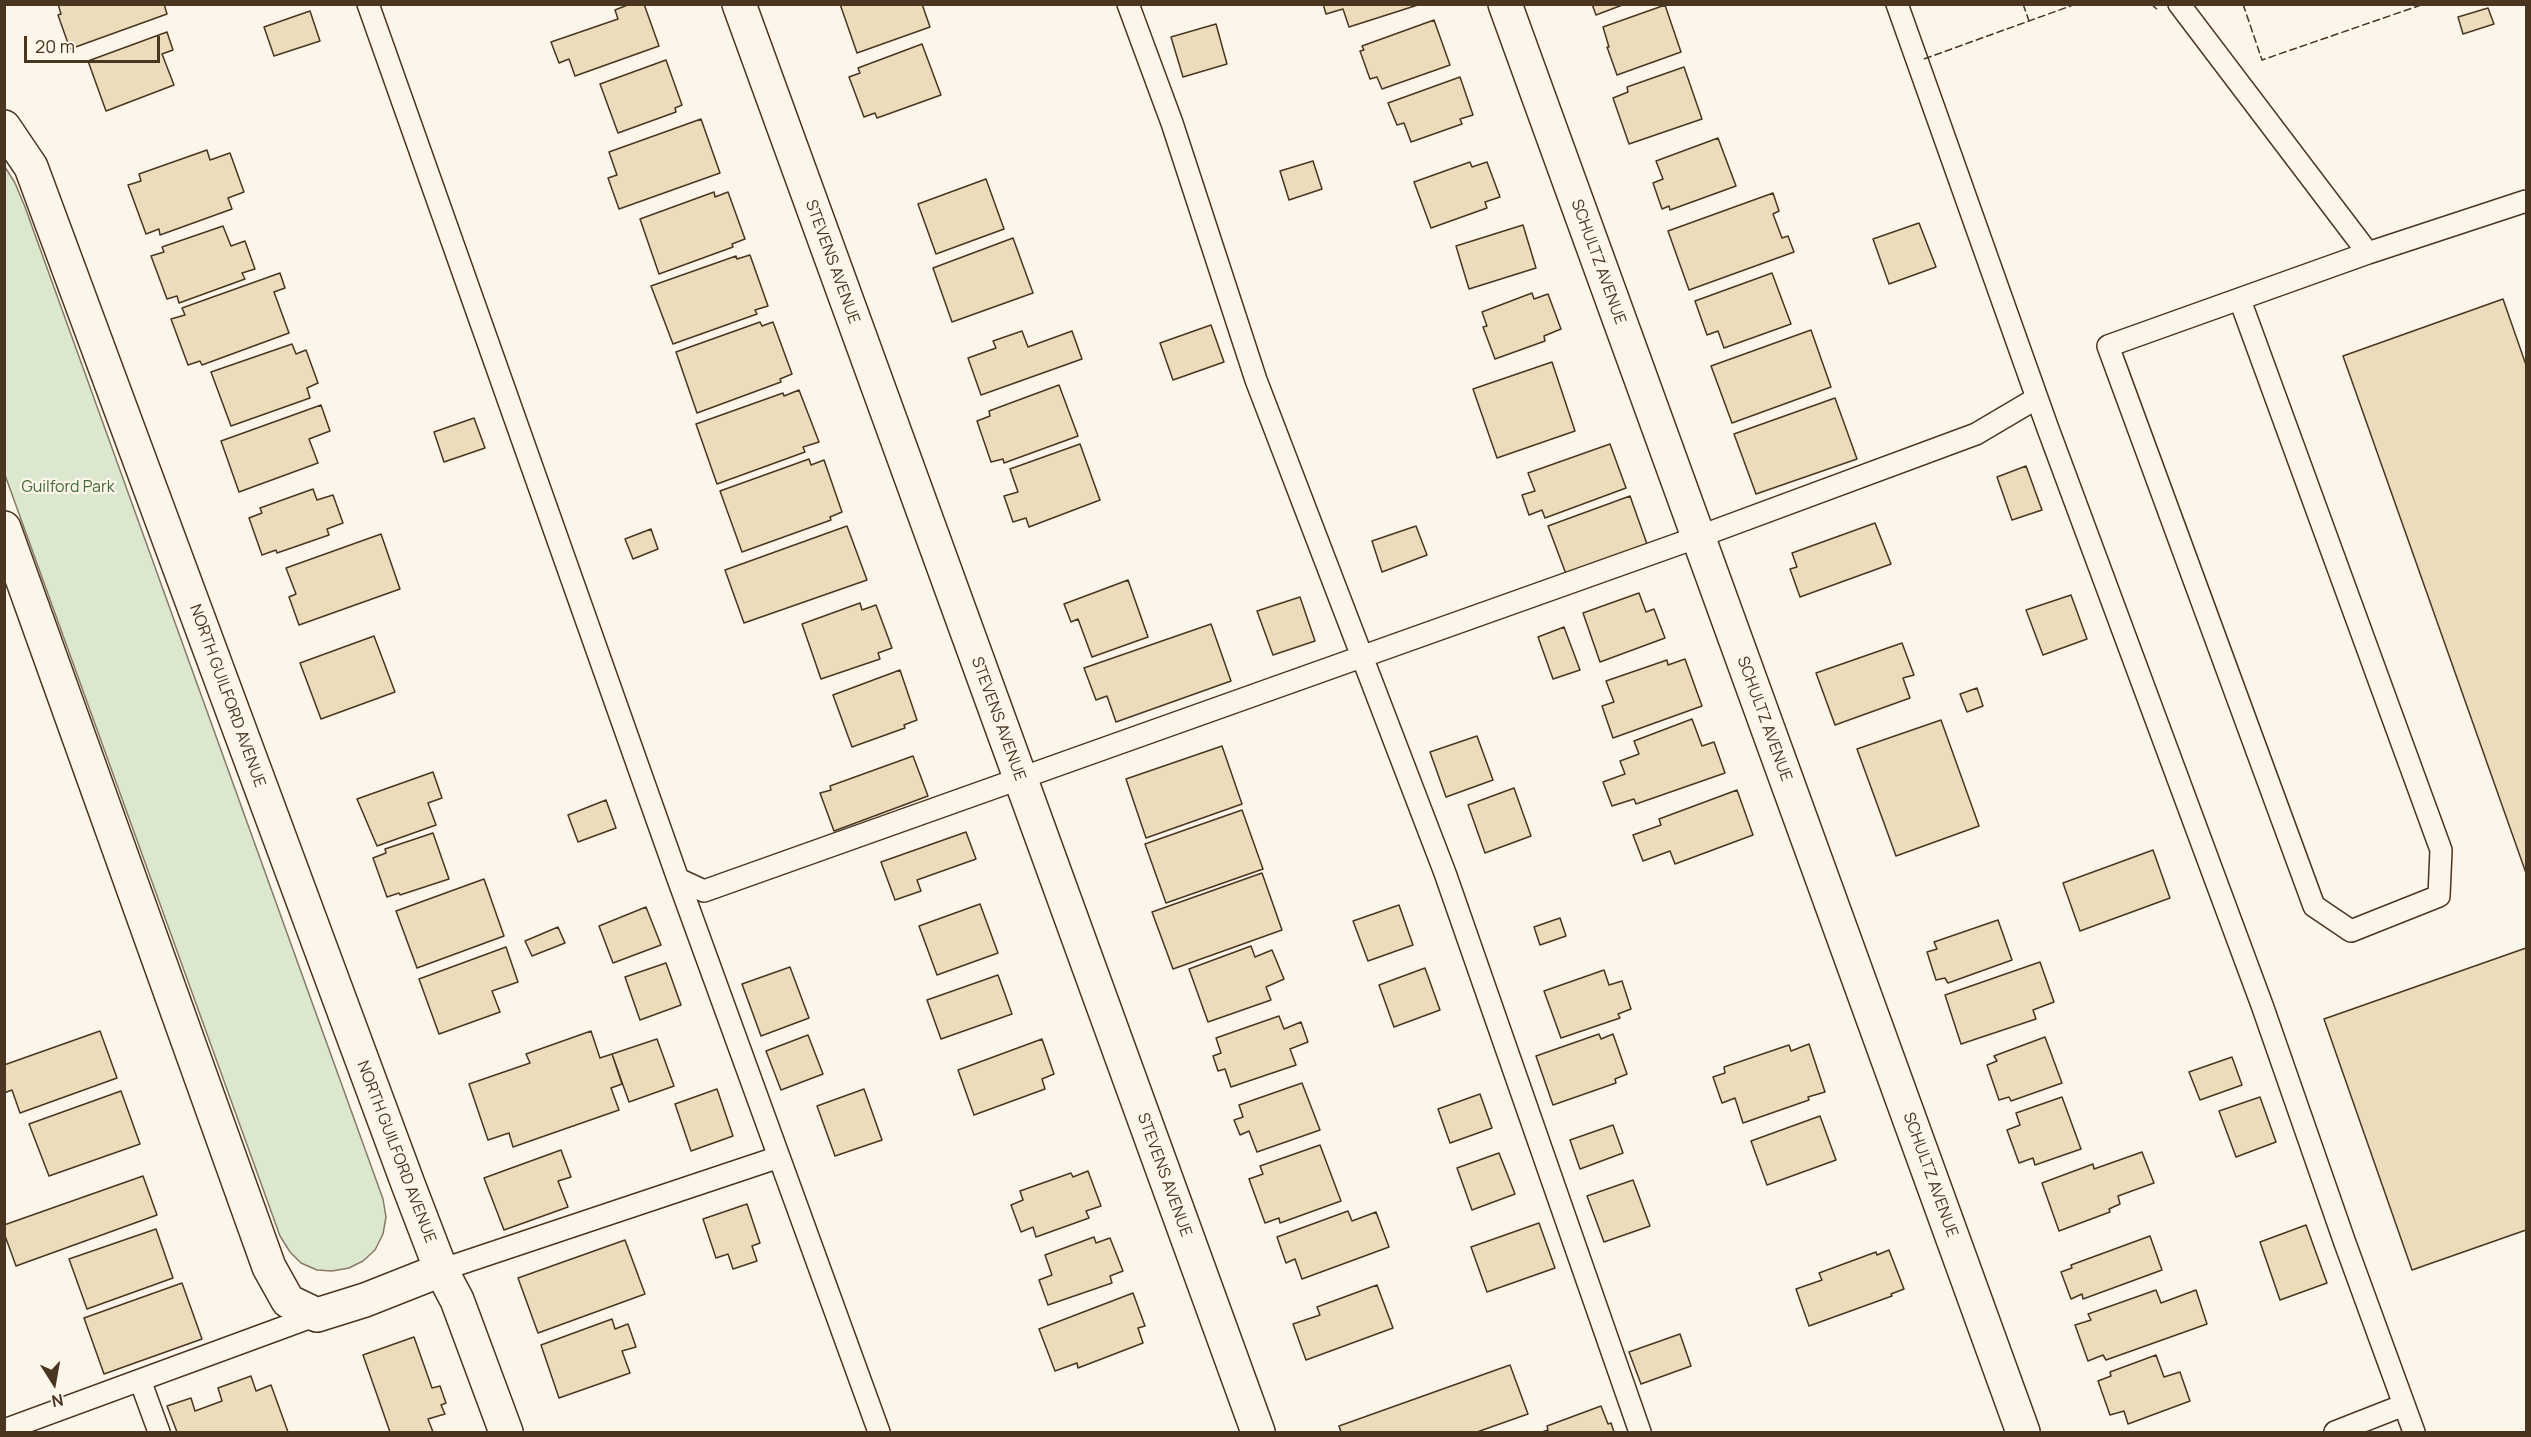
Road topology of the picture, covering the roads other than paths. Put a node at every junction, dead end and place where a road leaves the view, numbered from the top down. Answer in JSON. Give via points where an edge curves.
{"nodes":[{"id":1,"x":368,"y":4,"type":"edge"},
{"id":2,"x":739,"y":4,"type":"edge"},
{"id":3,"x":1128,"y":4,"type":"edge"},
{"id":4,"x":1505,"y":4,"type":"edge"},
{"id":5,"x":1897,"y":4,"type":"edge"},
{"id":6,"x":2179,"y":4,"type":"edge"},
{"id":7,"x":4,"y":127,"type":"edge"},
{"id":8,"x":2526,"y":201,"type":"edge"},
{"id":9,"x":2368,"y":253,"type":"junction"},
{"id":10,"x":2240,"y":300,"type":"junction"},
{"id":11,"x":2037,"y":398,"type":"junction"},
{"id":12,"x":4,"y":528,"type":"edge"},
{"id":13,"x":1698,"y":537,"type":"junction"},
{"id":14,"x":1362,"y":657,"type":"junction"},
{"id":15,"x":1020,"y":780,"type":"junction"},
{"id":16,"x":678,"y":879,"type":"junction"},
{"id":17,"x":779,"y":1157,"type":"junction"},
{"id":18,"x":441,"y":1270,"type":"junction"},
{"id":19,"x":317,"y":1315,"type":"junction"},
{"id":20,"x":140,"y":1380,"type":"junction"},
{"id":21,"x":2404,"y":1405,"type":"junction"},
{"id":22,"x":4,"y":1430,"type":"edge"},
{"id":23,"x":159,"y":1432,"type":"edge"},
{"id":24,"x":506,"y":1432,"type":"edge"},
{"id":25,"x":879,"y":1432,"type":"edge"},
{"id":26,"x":1258,"y":1432,"type":"edge"},
{"id":27,"x":1640,"y":1432,"type":"edge"},
{"id":28,"x":2023,"y":1432,"type":"edge"},
{"id":29,"x":2335,"y":1432,"type":"edge"},
{"id":30,"x":2414,"y":1432,"type":"edge"}],
"edges":[{"from":1,"to":16,"type":"lane"},
{"from":2,"to":15,"type":"street","name":"STEVENS AVENUE"},
{"from":3,"to":14,"type":"lane","via":[[1172,123],[1256,380]]},
{"from":4,"to":13,"type":"street","name":"SCHULTZ AVENUE"},
{"from":5,"to":11,"type":"lane"},
{"from":6,"to":9,"type":"lane"},
{"from":7,"to":18,"type":"street","name":"NORTH GUILFORD AVENUE","via":[[31,167]]},
{"from":8,"to":9,"type":"lane"},
{"from":9,"to":10,"type":"lane"},
{"from":10,"to":10,"type":"lane","via":[[2441,850],[2439,896],[2351,931],[2314,906],[2108,346]]},
{"from":11,"to":13,"type":"lane","via":[[1976,434]]},
{"from":11,"to":21,"type":"lane","via":[[2262,1005]]},
{"from":12,"to":19,"type":"street","via":[[269,1267],[288,1301]]},
{"from":13,"to":14,"type":"lane"},
{"from":13,"to":28,"type":"street","name":"SCHULTZ AVENUE"},
{"from":14,"to":15,"type":"lane"},
{"from":14,"to":27,"type":"lane","via":[[1445,873]]},
{"from":15,"to":16,"type":"lane","via":[[704,891]]},
{"from":15,"to":26,"type":"street","name":"STEVENS AVENUE"},
{"from":16,"to":17,"type":"lane"},
{"from":17,"to":18,"type":"lane"},
{"from":17,"to":25,"type":"lane"},
{"from":18,"to":19,"type":"street"},
{"from":18,"to":24,"type":"street","name":"NORTH GUILFORD AVENUE","via":[[457,1300]]},
{"from":19,"to":20,"type":"lane"},
{"from":20,"to":22,"type":"lane"},
{"from":20,"to":23,"type":"lane"},
{"from":21,"to":29,"type":"lane"},
{"from":21,"to":30,"type":"lane"}]}
